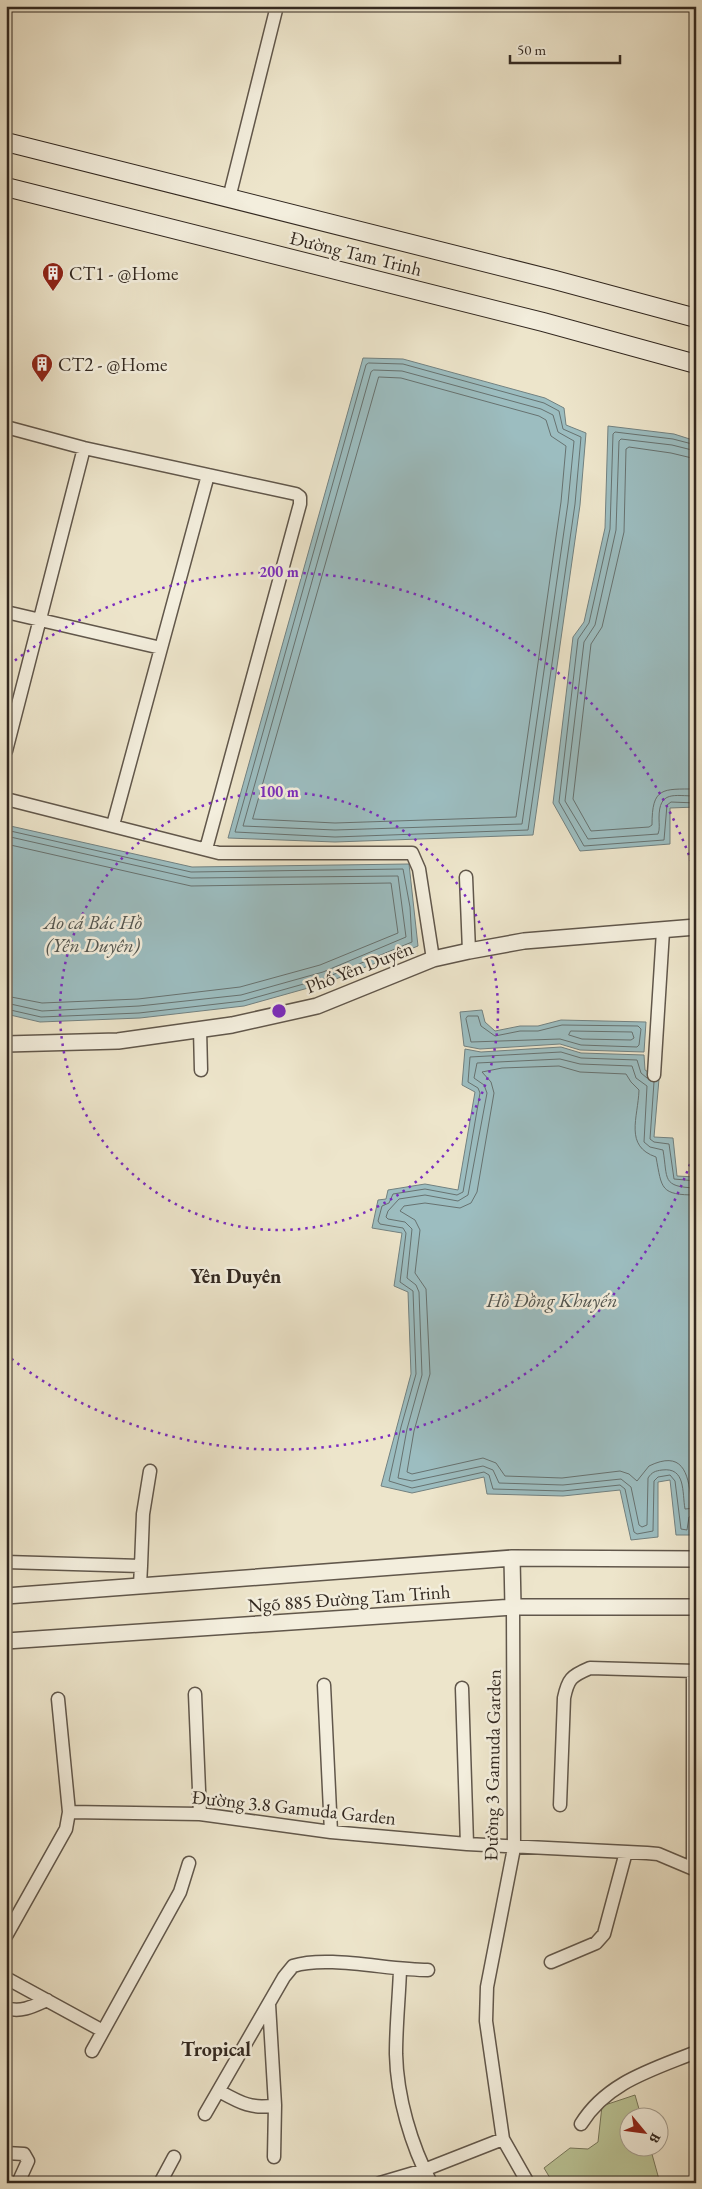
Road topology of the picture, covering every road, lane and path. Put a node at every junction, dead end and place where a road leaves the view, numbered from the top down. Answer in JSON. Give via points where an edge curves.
{"nodes":[{"id":1,"x":277,"y":6,"type":"edge"},
{"id":2,"x":6,"y":142,"type":"edge"},
{"id":3,"x":6,"y":187,"type":"edge"},
{"id":4,"x":229,"y":198,"type":"junction"},
{"id":5,"x":696,"y":318,"type":"edge"},
{"id":6,"x":696,"y":364,"type":"edge"},
{"id":7,"x":6,"y":427,"type":"edge"},
{"id":8,"x":84,"y":448,"type":"junction"},
{"id":9,"x":208,"y":475,"type":"junction"},
{"id":10,"x":6,"y":612,"type":"edge"},
{"id":11,"x":41,"y":620,"type":"junction"},
{"id":12,"x":161,"y":648,"type":"junction"},
{"id":13,"x":6,"y":751,"type":"edge"},
{"id":14,"x":6,"y":798,"type":"edge"},
{"id":15,"x":113,"y":825,"type":"junction"},
{"id":16,"x":206,"y":849,"type":"junction"},
{"id":17,"x":466,"y":877,"type":"dead end"},
{"id":18,"x":696,"y":927,"type":"edge"},
{"id":19,"x":663,"y":931,"type":"junction"},
{"id":20,"x":469,"y":951,"type":"junction"},
{"id":21,"x":434,"y":959,"type":"junction"},
{"id":22,"x":200,"y":1029,"type":"junction"},
{"id":23,"x":6,"y":1044,"type":"edge"},
{"id":24,"x":201,"y":1070,"type":"dead end"},
{"id":25,"x":654,"y":1075,"type":"dead end"},
{"id":26,"x":150,"y":1471,"type":"dead end"},
{"id":27,"x":512,"y":1558,"type":"junction"},
{"id":28,"x":696,"y":1559,"type":"edge"},
{"id":29,"x":6,"y":1562,"type":"edge"},
{"id":30,"x":141,"y":1566,"type":"junction"},
{"id":31,"x":140,"y":1585,"type":"junction"},
{"id":32,"x":6,"y":1596,"type":"edge"},
{"id":33,"x":513,"y":1607,"type":"junction"},
{"id":34,"x":696,"y":1607,"type":"edge"},
{"id":35,"x":6,"y":1641,"type":"edge"},
{"id":36,"x":694,"y":1671,"type":"edge"},
{"id":37,"x":324,"y":1685,"type":"dead end"},
{"id":38,"x":462,"y":1688,"type":"dead end"},
{"id":39,"x":194,"y":1694,"type":"dead end"},
{"id":40,"x":58,"y":1699,"type":"dead end"},
{"id":41,"x":560,"y":1805,"type":"dead end"},
{"id":42,"x":69,"y":1812,"type":"junction"},
{"id":43,"x":200,"y":1814,"type":"junction"},
{"id":44,"x":331,"y":1832,"type":"junction"},
{"id":45,"x":467,"y":1844,"type":"junction"},
{"id":46,"x":514,"y":1848,"type":"junction"},
{"id":47,"x":626,"y":1852,"type":"junction"},
{"id":48,"x":189,"y":1863,"type":"dead end"},
{"id":49,"x":694,"y":1869,"type":"edge"},
{"id":50,"x":6,"y":1936,"type":"edge"},
{"id":51,"x":551,"y":1962,"type":"dead end"},
{"id":52,"x":400,"y":1970,"type":"junction"},
{"id":53,"x":428,"y":1970,"type":"dead end"},
{"id":54,"x":6,"y":1978,"type":"edge"},
{"id":55,"x":47,"y":2000,"type":"junction"},
{"id":56,"x":269,"y":2004,"type":"junction"},
{"id":57,"x":6,"y":2008,"type":"edge"},
{"id":58,"x":103,"y":2031,"type":"junction"},
{"id":59,"x":92,"y":2051,"type":"dead end"},
{"id":60,"x":696,"y":2052,"type":"edge"},
{"id":61,"x":219,"y":2091,"type":"junction"},
{"id":62,"x":275,"y":2105,"type":"junction"},
{"id":63,"x":205,"y":2114,"type":"dead end"},
{"id":64,"x":581,"y":2124,"type":"dead end"},
{"id":65,"x":503,"y":2138,"type":"junction"},
{"id":66,"x":6,"y":2153,"type":"edge"},
{"id":67,"x":174,"y":2157,"type":"dead end"},
{"id":68,"x":274,"y":2157,"type":"dead end"},
{"id":69,"x":424,"y":2170,"type":"junction"},
{"id":70,"x":18,"y":2183,"type":"edge"},
{"id":71,"x":160,"y":2183,"type":"edge"},
{"id":72,"x":380,"y":2183,"type":"edge"},
{"id":73,"x":431,"y":2183,"type":"edge"},
{"id":74,"x":528,"y":2183,"type":"edge"}],
"edges":[{"from":1,"to":4,"type":"street"},
{"from":2,"to":4,"type":"main road","name":"Đường Tam Trinh"},
{"from":3,"to":6,"type":"main road","name":"Đường Tam Trinh","via":[[543,322]]},
{"from":4,"to":5,"type":"main road","name":"Đường Tam Trinh"},
{"from":7,"to":8,"type":"street"},
{"from":8,"to":9,"type":"street"},
{"from":8,"to":11,"type":"street"},
{"from":9,"to":12,"type":"street"},
{"from":9,"to":16,"type":"street","via":[[296,494],[300,497],[300,504]]},
{"from":10,"to":11,"type":"street"},
{"from":11,"to":12,"type":"street"},
{"from":11,"to":13,"type":"street"},
{"from":12,"to":15,"type":"street"},
{"from":14,"to":15,"type":"street"},
{"from":15,"to":16,"type":"street"},
{"from":16,"to":21,"type":"street","via":[[219,853],[412,854],[419,868]]},
{"from":17,"to":20,"type":"street"},
{"from":18,"to":19,"type":"street","name":"Phố Yên Duyên"},
{"from":19,"to":20,"type":"street","name":"Phố Yên Duyên","via":[[524,941]]},
{"from":19,"to":25,"type":"street"},
{"from":20,"to":21,"type":"street","name":"Phố Yên Duyên"},
{"from":21,"to":22,"type":"street","name":"Phố Yên Duyên","via":[[317,1006]]},
{"from":22,"to":23,"type":"street","name":"Phố Yên Duyên","via":[[118,1041]]},
{"from":22,"to":24,"type":"street"},
{"from":26,"to":30,"type":"street","via":[[143,1514]]},
{"from":27,"to":28,"type":"street","name":"Ngõ 885 Đường Tam Trinh"},
{"from":27,"to":31,"type":"street","name":"Ngõ 885 Đường Tam Trinh"},
{"from":27,"to":33,"type":"street"},
{"from":29,"to":30,"type":"street"},
{"from":30,"to":31,"type":"street"},
{"from":31,"to":32,"type":"street","name":"Ngõ 885 Đường Tam Trinh"},
{"from":33,"to":34,"type":"street","name":"Ngõ 885 Đường Tam Trinh"},
{"from":33,"to":35,"type":"street","name":"Ngõ 885 Đường Tam Trinh"},
{"from":33,"to":46,"type":"street","name":"Đường 3 Gamuda Garden"},
{"from":36,"to":41,"type":"street","via":[[590,1668],[567,1682]]},
{"from":36,"to":49,"type":"street"},
{"from":37,"to":44,"type":"street"},
{"from":38,"to":45,"type":"street"},
{"from":39,"to":43,"type":"street"},
{"from":40,"to":42,"type":"street"},
{"from":42,"to":43,"type":"street","name":"Đường 3.8 Gamuda Garden"},
{"from":42,"to":50,"type":"street","via":[[66,1828]]},
{"from":43,"to":44,"type":"street","name":"Đường 3.8 Gamuda Garden"},
{"from":44,"to":45,"type":"street","name":"Đường 3.8 Gamuda Garden"},
{"from":45,"to":46,"type":"street","name":"Đường 3.8 Gamuda Garden"},
{"from":46,"to":47,"type":"street","name":"Đường 3.8 Gamuda Garden"},
{"from":46,"to":65,"type":"street","name":"Đường 3 Gamuda Garden","via":[[488,1987],[486,2021]]},
{"from":47,"to":49,"type":"street","name":"Đường 3.8 Gamuda Garden","via":[[658,1854]]},
{"from":47,"to":51,"type":"street","via":[[604,1934],[596,1943]]},
{"from":48,"to":58,"type":"street","via":[[180,1892]]},
{"from":52,"to":53,"type":"street"},
{"from":52,"to":56,"type":"street","via":[[303,1962],[292,1966]]},
{"from":52,"to":69,"type":"street","via":[[397,2064],[407,2123]]},
{"from":54,"to":55,"type":"street"},
{"from":55,"to":57,"type":"street","via":[[30,2008]]},
{"from":55,"to":58,"type":"street"},
{"from":56,"to":61,"type":"street"},
{"from":56,"to":62,"type":"street"},
{"from":58,"to":59,"type":"street"},
{"from":60,"to":64,"type":"street","via":[[613,2090],[598,2100]]},
{"from":61,"to":62,"type":"street","via":[[247,2106]]},
{"from":61,"to":63,"type":"street"},
{"from":62,"to":68,"type":"street"},
{"from":65,"to":69,"type":"street"},
{"from":65,"to":74,"type":"street","name":"Đường 3 Gamuda Garden"},
{"from":66,"to":70,"type":"street","via":[[24,2154],[28,2161]]},
{"from":67,"to":71,"type":"street"},
{"from":69,"to":72,"type":"street"},
{"from":69,"to":73,"type":"street"}]}
